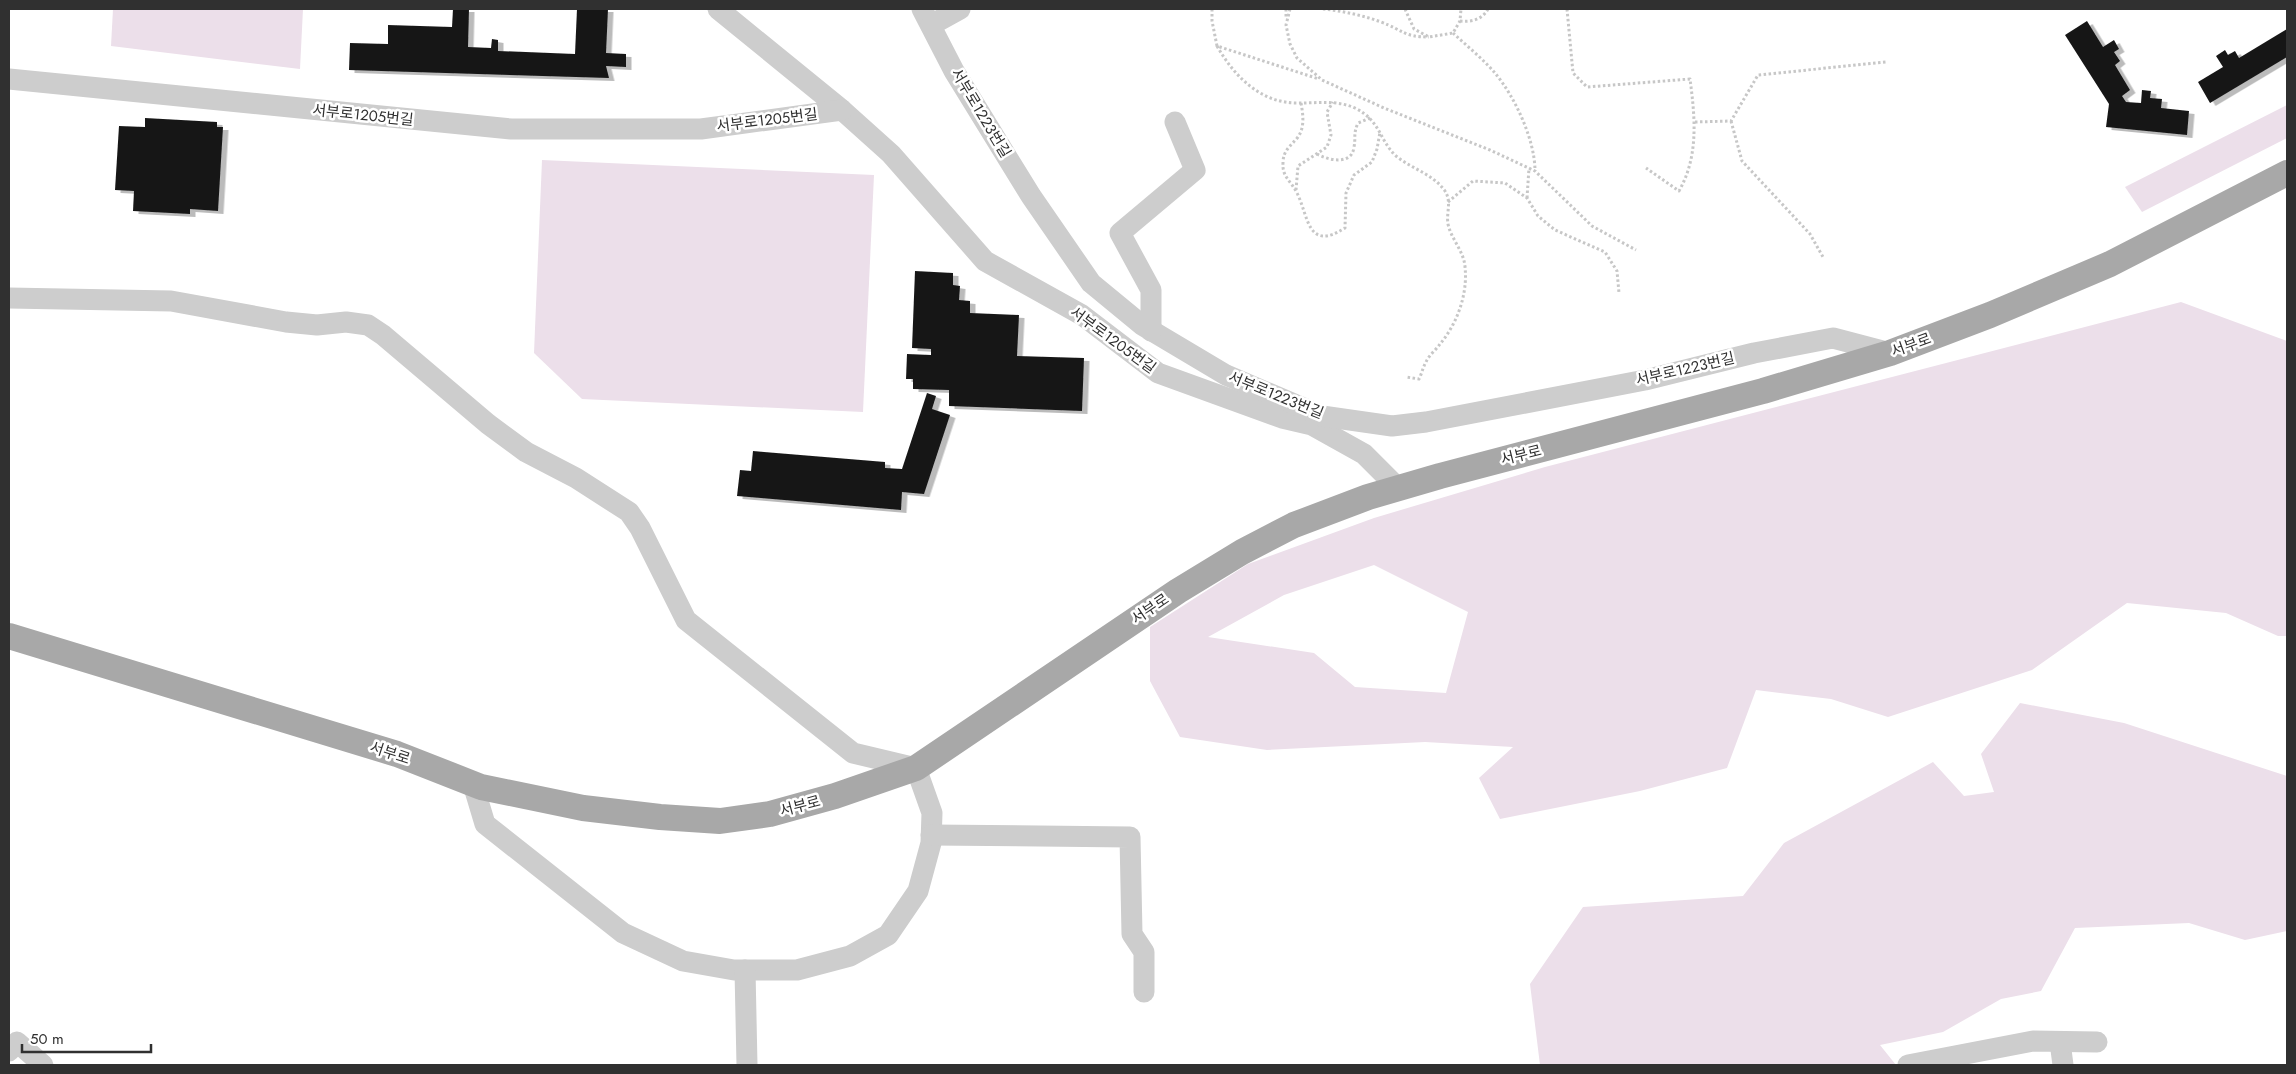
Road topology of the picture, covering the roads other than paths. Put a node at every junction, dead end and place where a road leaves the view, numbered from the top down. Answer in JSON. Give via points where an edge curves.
{"nodes":[{"id":1,"x":718,"y":9,"type":"edge"},
{"id":2,"x":960,"y":9,"type":"edge"},
{"id":3,"x":927,"y":17,"type":"edge"},
{"id":4,"x":9,"y":79,"type":"edge"},
{"id":5,"x":842,"y":110,"type":"junction"},
{"id":6,"x":1175,"y":122,"type":"dead end"},
{"id":7,"x":2287,"y":173,"type":"edge"},
{"id":8,"x":9,"y":298,"type":"edge"},
{"id":9,"x":1152,"y":331,"type":"junction"},
{"id":10,"x":1890,"y":353,"type":"junction"},
{"id":11,"x":1225,"y":386,"type":"junction"},
{"id":12,"x":1398,"y":488,"type":"junction"},
{"id":13,"x":9,"y":636,"type":"edge"},
{"id":14,"x":916,"y":768,"type":"junction"},
{"id":15,"x":473,"y":784,"type":"junction"},
{"id":16,"x":931,"y":835,"type":"junction"},
{"id":17,"x":745,"y":970,"type":"junction"},
{"id":18,"x":1144,"y":992,"type":"dead end"},
{"id":19,"x":2060,"y":1042,"type":"junction"},
{"id":20,"x":2097,"y":1042,"type":"dead end"},
{"id":21,"x":9,"y":1052,"type":"edge"},
{"id":22,"x":747,"y":1057,"type":"edge"},
{"id":23,"x":44,"y":1065,"type":"edge"},
{"id":24,"x":764,"y":1065,"type":"edge"},
{"id":25,"x":1908,"y":1065,"type":"edge"},
{"id":26,"x":2063,"y":1065,"type":"edge"}],
"edges":[{"from":1,"to":5,"type":"street"},
{"from":2,"to":3,"type":"street"},
{"from":3,"to":9,"type":"street","name":"서부로1223번길","via":[[954,71],[1031,196],[1091,283]]},
{"from":4,"to":5,"type":"street","name":"서부로1205번길","via":[[511,129],[701,128]]},
{"from":5,"to":11,"type":"street","name":"서부로1205번길","via":[[891,154],[985,261],[1082,315],[1158,373]]},
{"from":6,"to":9,"type":"street","via":[[1195,170],[1120,233],[1150,290]]},
{"from":7,"to":10,"type":"main road","name":"서부로","via":[[2110,264]]},
{"from":8,"to":14,"type":"street","via":[[171,301],[317,326],[346,322],[368,326],[526,452],[576,478],[629,512],[686,620],[853,753]]},
{"from":9,"to":11,"type":"street","name":"서부로1223번길"},
{"from":10,"to":11,"type":"street","name":"서부로1223번길","via":[[1833,338],[1644,380],[1392,426],[1322,416]]},
{"from":10,"to":12,"type":"main road","name":"서부로","via":[[1763,391]]},
{"from":11,"to":12,"type":"street","name":"서부로1205번길","via":[[1282,418],[1312,425],[1364,454]]},
{"from":12,"to":14,"type":"main road","name":"서부로","via":[[1368,496],[1294,525],[1242,552],[1178,591]]},
{"from":13,"to":15,"type":"main road","name":"서부로","via":[[397,754]]},
{"from":14,"to":15,"type":"main road","name":"서부로","via":[[770,814],[720,821],[583,808]]},
{"from":14,"to":16,"type":"street","via":[[932,813]]},
{"from":15,"to":17,"type":"street","via":[[485,824],[623,933],[683,962]]},
{"from":16,"to":17,"type":"street","via":[[918,891],[888,935],[850,956],[797,970]]},
{"from":16,"to":18,"type":"street","via":[[1130,837],[1132,934],[1144,952]]},
{"from":17,"to":22,"type":"street"},
{"from":19,"to":20,"type":"street"},
{"from":19,"to":25,"type":"street","via":[[2033,1041]]},
{"from":19,"to":26,"type":"street"},
{"from":21,"to":23,"type":"street","via":[[17,1042]]},
{"from":22,"to":24,"type":"street"}]}
